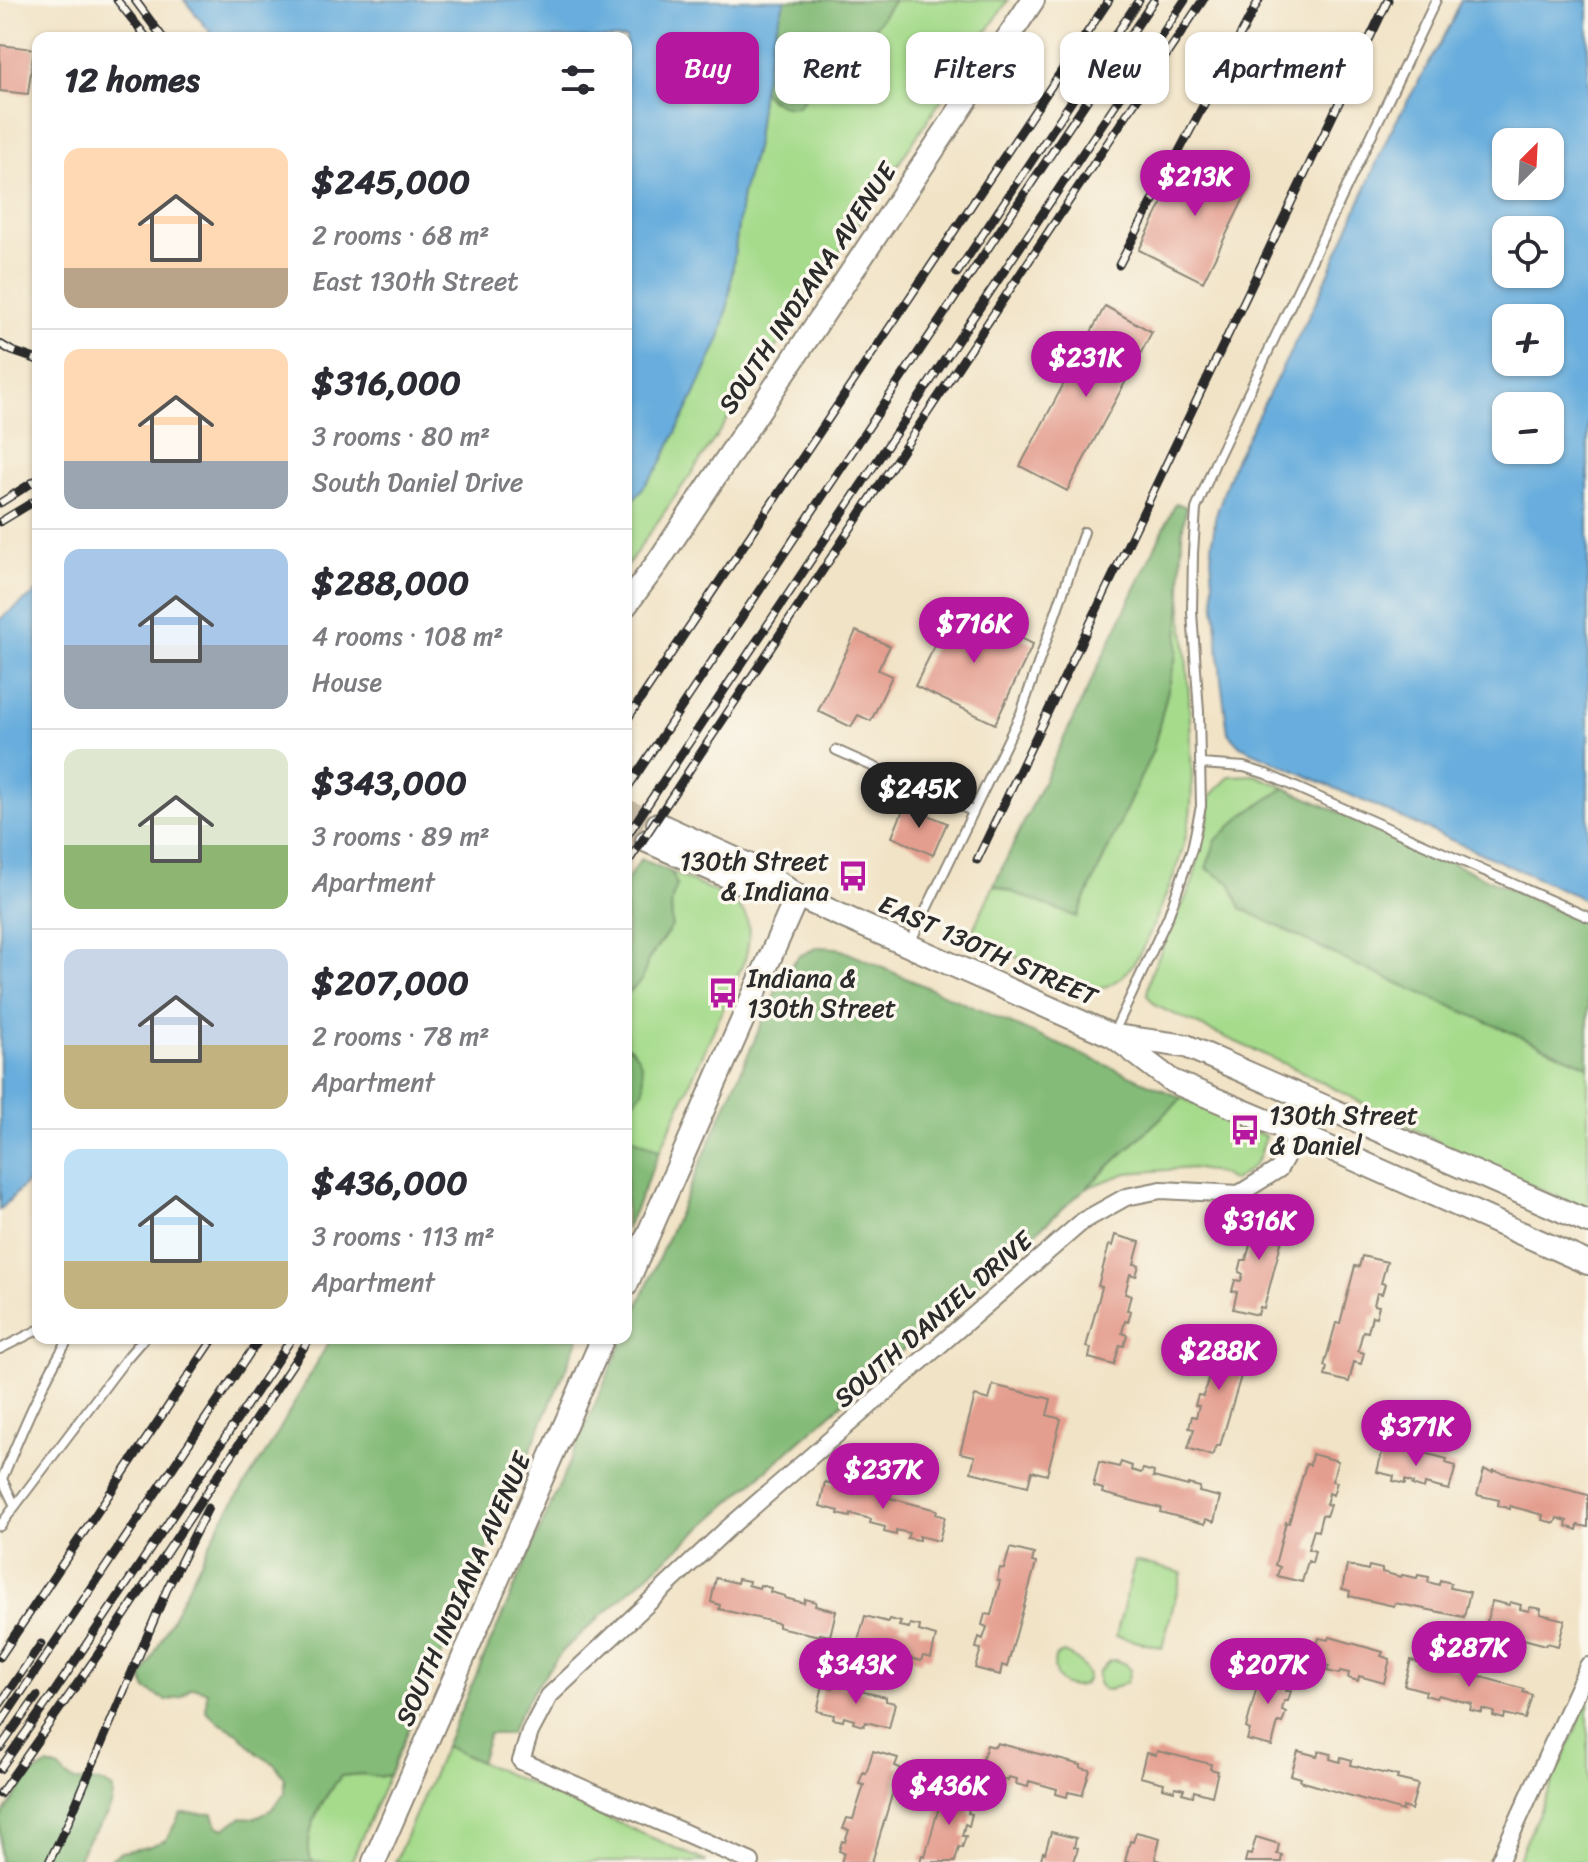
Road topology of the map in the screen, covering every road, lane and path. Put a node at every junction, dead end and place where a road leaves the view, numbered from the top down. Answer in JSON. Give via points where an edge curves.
{"nodes":[{"id":1,"x":1033,"y":0,"type":"edge"},
{"id":2,"x":1436,"y":0,"type":"edge"},
{"id":3,"x":1084,"y":532,"type":"dead end"},
{"id":4,"x":632,"y":597,"type":"edge"},
{"id":5,"x":836,"y":750,"type":"dead end"},
{"id":6,"x":1201,"y":764,"type":"junction"},
{"id":7,"x":972,"y":811,"type":"junction"},
{"id":8,"x":652,"y":833,"type":"tunnel mouth"},
{"id":9,"x":797,"y":896,"type":"junction"},
{"id":10,"x":1588,"y":917,"type":"edge"},
{"id":11,"x":908,"y":945,"type":"junction"},
{"id":12,"x":1113,"y":1036,"type":"junction"},
{"id":13,"x":1323,"y":1106,"type":"junction"},
{"id":14,"x":1298,"y":1134,"type":"junction"},
{"id":15,"x":1588,"y":1222,"type":"edge"},
{"id":16,"x":1588,"y":1263,"type":"edge"},
{"id":17,"x":632,"y":1271,"type":"edge"},
{"id":18,"x":32,"y":1333,"type":"edge"},
{"id":19,"x":65,"y":1344,"type":"edge"},
{"id":20,"x":138,"y":1344,"type":"edge"},
{"id":21,"x":600,"y":1344,"type":"edge"},
{"id":22,"x":0,"y":1349,"type":"edge"},
{"id":23,"x":1,"y":1480,"type":"edge"},
{"id":24,"x":15,"y":1506,"type":"junction"},
{"id":25,"x":0,"y":1526,"type":"edge"},
{"id":26,"x":1588,"y":1666,"type":"edge"},
{"id":27,"x":374,"y":1862,"type":"edge"},
{"id":28,"x":751,"y":1862,"type":"edge"},
{"id":29,"x":1499,"y":1862,"type":"edge"}],
"edges":[{"from":1,"to":4,"type":"main road","name":"SOUTH INDIANA AVENUE"},
{"from":2,"to":6,"type":"lane","via":[[1196,509],[1192,612]]},
{"from":3,"to":7,"type":"lane","via":[[1021,713]]},
{"from":5,"to":7,"type":"lane"},
{"from":6,"to":10,"type":"lane","via":[[1266,774]]},
{"from":6,"to":12,"type":"lane","via":[[1201,806],[1192,849],[1168,917]]},
{"from":7,"to":11,"type":"lane"},
{"from":8,"to":9,"type":"main road","name":"EAST 130TH STREET","via":[[754,888]]},
{"from":9,"to":11,"type":"main road","name":"EAST 130TH STREET"},
{"from":9,"to":17,"type":"main road"},
{"from":11,"to":12,"type":"main road","name":"EAST 130TH STREET"},
{"from":12,"to":13,"type":"main road","name":"EAST 130TH STREET","via":[[1186,1046]]},
{"from":12,"to":14,"type":"main road","name":"EAST 130TH STREET","via":[[1172,1081]]},
{"from":13,"to":14,"type":"street","name":"SOUTH DANIEL DRIVE"},
{"from":13,"to":15,"type":"main road","name":"EAST 130TH STREET"},
{"from":14,"to":16,"type":"main road","name":"EAST 130TH STREET"},
{"from":14,"to":28,"type":"street","name":"SOUTH DANIEL DRIVE","via":[[1279,1169],[1239,1194],[1161,1190],[1126,1197],[1083,1221],[726,1530],[549,1696],[521,1761]]},
{"from":18,"to":22,"type":"lane"},
{"from":19,"to":23,"type":"lane"},
{"from":20,"to":24,"type":"lane"},
{"from":21,"to":27,"type":"main road","name":"SOUTH INDIANA AVENUE"},
{"from":23,"to":24,"type":"lane"},
{"from":24,"to":25,"type":"lane"},
{"from":26,"to":29,"type":"street"}]}
